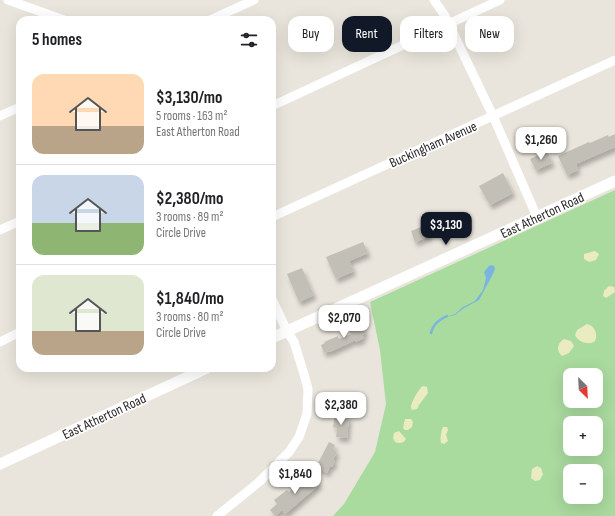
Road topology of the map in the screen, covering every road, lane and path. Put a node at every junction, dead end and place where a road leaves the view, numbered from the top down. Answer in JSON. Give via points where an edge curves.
{"nodes":[{"id":1,"x":8,"y":0,"type":"edge"},
{"id":2,"x":254,"y":0,"type":"edge"},
{"id":3,"x":434,"y":0,"type":"edge"},
{"id":4,"x":500,"y":0,"type":"edge"},
{"id":5,"x":0,"y":3,"type":"edge"},
{"id":6,"x":53,"y":16,"type":"edge"},
{"id":7,"x":219,"y":16,"type":"edge"},
{"id":8,"x":444,"y":16,"type":"edge"},
{"id":9,"x":457,"y":20,"type":"edge"},
{"id":10,"x":457,"y":41,"type":"edge"},
{"id":11,"x":400,"y":47,"type":"edge"},
{"id":12,"x":615,"y":60,"type":"edge"},
{"id":13,"x":276,"y":104,"type":"edge"},
{"id":14,"x":16,"y":109,"type":"edge"},
{"id":15,"x":0,"y":116,"type":"edge"},
{"id":16,"x":493,"y":116,"type":"junction"},
{"id":17,"x":615,"y":181,"type":"edge"},
{"id":18,"x":276,"y":214,"type":"edge"},
{"id":19,"x":537,"y":217,"type":"junction"},
{"id":20,"x":16,"y":223,"type":"edge"},
{"id":21,"x":0,"y":230,"type":"edge"},
{"id":22,"x":276,"y":308,"type":"edge"},
{"id":23,"x":286,"y":331,"type":"junction"},
{"id":24,"x":16,"y":334,"type":"edge"},
{"id":25,"x":276,"y":336,"type":"edge"},
{"id":26,"x":0,"y":342,"type":"edge"},
{"id":27,"x":198,"y":372,"type":"edge"},
{"id":28,"x":0,"y":464,"type":"edge"},
{"id":29,"x":217,"y":516,"type":"edge"}],
"edges":[{"from":1,"to":5,"type":"street"},
{"from":1,"to":6,"type":"street"},
{"from":2,"to":7,"type":"street"},
{"from":3,"to":8,"type":"street"},
{"from":4,"to":9,"type":"street"},
{"from":10,"to":16,"type":"street"},
{"from":11,"to":13,"type":"street"},
{"from":12,"to":16,"type":"street","name":"Buckingham Avenue"},
{"from":14,"to":15,"type":"street"},
{"from":16,"to":18,"type":"street","name":"Buckingham Avenue"},
{"from":16,"to":19,"type":"street"},
{"from":17,"to":19,"type":"street","name":"East Atherton Road"},
{"from":19,"to":23,"type":"street","name":"East Atherton Road"},
{"from":20,"to":21,"type":"street"},
{"from":22,"to":23,"type":"street"},
{"from":23,"to":25,"type":"street","name":"East Atherton Road"},
{"from":23,"to":29,"type":"street","via":[[294,342],[308,389],[307,414],[299,437],[289,452],[259,482]]},
{"from":24,"to":26,"type":"street"},
{"from":27,"to":28,"type":"street","name":"East Atherton Road"}]}
